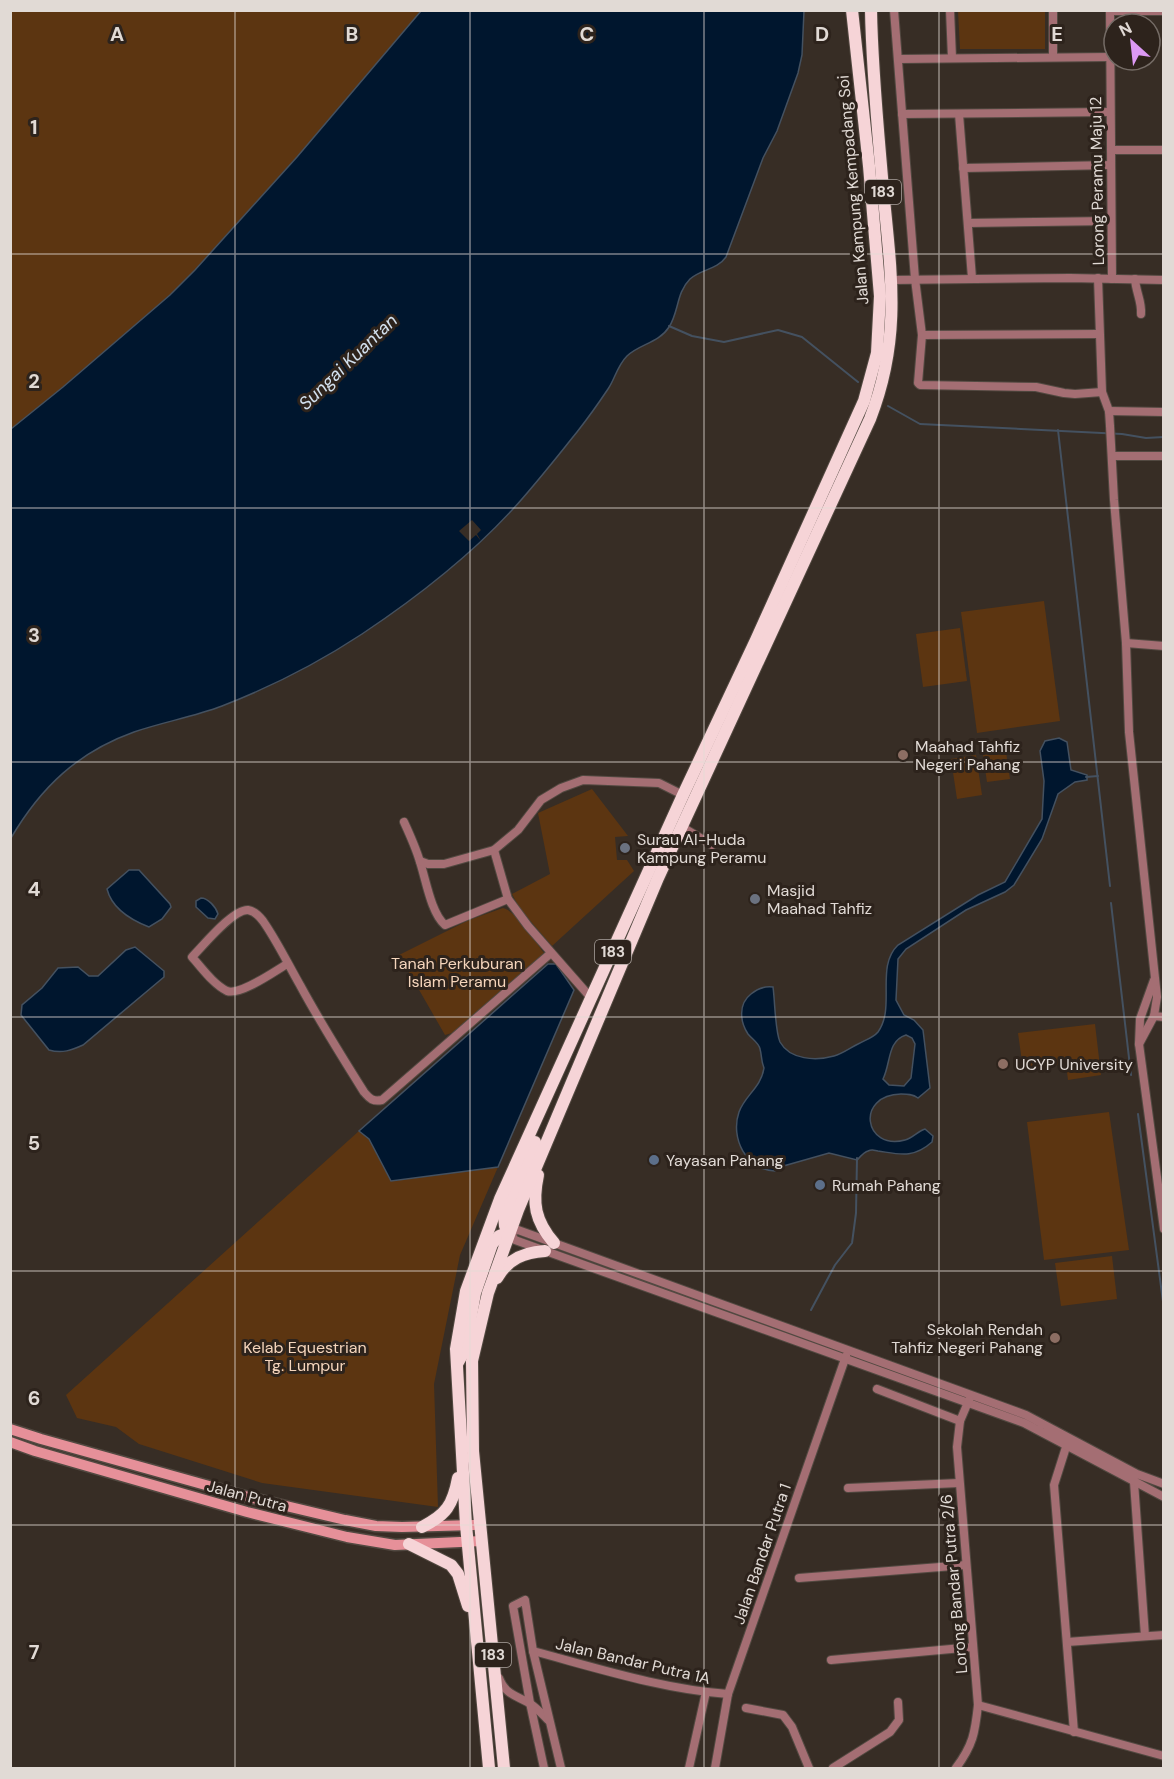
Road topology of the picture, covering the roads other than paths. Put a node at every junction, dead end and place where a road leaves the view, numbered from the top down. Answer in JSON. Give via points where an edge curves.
{"nodes":[{"id":1,"x":852,"y":10,"type":"edge"},
{"id":2,"x":871,"y":10,"type":"edge"},
{"id":3,"x":894,"y":10,"type":"edge"},
{"id":4,"x":950,"y":10,"type":"edge"},
{"id":5,"x":1053,"y":10,"type":"edge"},
{"id":6,"x":1110,"y":11,"type":"edge"},
{"id":7,"x":1164,"y":11,"type":"edge"},
{"id":8,"x":1053,"y":57,"type":"junction"},
{"id":9,"x":1102,"y":57,"type":"edge"},
{"id":10,"x":952,"y":58,"type":"junction"},
{"id":11,"x":899,"y":59,"type":"junction"},
{"id":12,"x":1110,"y":72,"type":"edge"},
{"id":13,"x":1110,"y":112,"type":"junction"},
{"id":14,"x":902,"y":114,"type":"junction"},
{"id":15,"x":959,"y":114,"type":"junction"},
{"id":16,"x":1111,"y":150,"type":"junction"},
{"id":17,"x":1164,"y":150,"type":"edge"},
{"id":18,"x":1111,"y":165,"type":"junction"},
{"id":19,"x":963,"y":168,"type":"junction"},
{"id":20,"x":1111,"y":220,"type":"junction"},
{"id":21,"x":968,"y":223,"type":"junction"},
{"id":22,"x":972,"y":278,"type":"junction"},
{"id":23,"x":1098,"y":278,"type":"junction"},
{"id":24,"x":915,"y":279,"type":"junction"},
{"id":25,"x":1112,"y":279,"type":"junction"},
{"id":26,"x":1135,"y":279,"type":"junction"},
{"id":27,"x":891,"y":280,"type":"junction"},
{"id":28,"x":1164,"y":280,"type":"edge"},
{"id":29,"x":1141,"y":314,"type":"dead end"},
{"id":30,"x":1099,"y":334,"type":"junction"},
{"id":31,"x":922,"y":335,"type":"junction"},
{"id":32,"x":1102,"y":392,"type":"junction"},
{"id":33,"x":870,"y":403,"type":"junction"},
{"id":34,"x":1109,"y":411,"type":"junction"},
{"id":35,"x":1164,"y":412,"type":"edge"},
{"id":36,"x":1112,"y":456,"type":"junction"},
{"id":37,"x":1164,"y":456,"type":"edge"},
{"id":38,"x":1126,"y":643,"type":"junction"},
{"id":39,"x":1164,"y":646,"type":"edge"},
{"id":40,"x":683,"y":795,"type":"junction"},
{"id":41,"x":404,"y":822,"type":"dead end"},
{"id":42,"x":682,"y":827,"type":"junction"},
{"id":43,"x":712,"y":845,"type":"dead end"},
{"id":44,"x":494,"y":850,"type":"junction"},
{"id":45,"x":420,"y":861,"type":"junction"},
{"id":46,"x":508,"y":899,"type":"junction"},
{"id":47,"x":551,"y":953,"type":"junction"},
{"id":48,"x":287,"y":964,"type":"junction"},
{"id":49,"x":1154,"y":979,"type":"junction"},
{"id":50,"x":592,"y":999,"type":"junction"},
{"id":51,"x":1154,"y":1016,"type":"junction"},
{"id":52,"x":1164,"y":1017,"type":"edge"},
{"id":53,"x":1139,"y":1044,"type":"junction"},
{"id":54,"x":540,"y":1111,"type":"junction"},
{"id":55,"x":543,"y":1150,"type":"junction"},
{"id":56,"x":1164,"y":1229,"type":"edge"},
{"id":57,"x":509,"y":1232,"type":"junction"},
{"id":58,"x":550,"y":1247,"type":"junction"},
{"id":59,"x":488,"y":1293,"type":"junction"},
{"id":60,"x":847,"y":1355,"type":"junction"},
{"id":61,"x":457,"y":1364,"type":"junction"},
{"id":62,"x":877,"y":1389,"type":"dead end"},
{"id":63,"x":969,"y":1399,"type":"junction"},
{"id":64,"x":960,"y":1421,"type":"junction"},
{"id":65,"x":10,"y":1429,"type":"edge"},
{"id":66,"x":1071,"y":1437,"type":"junction"},
{"id":67,"x":10,"y":1442,"type":"edge"},
{"id":68,"x":1066,"y":1447,"type":"junction"},
{"id":69,"x":462,"y":1456,"type":"junction"},
{"id":70,"x":1134,"y":1482,"type":"junction"},
{"id":71,"x":959,"y":1483,"type":"junction"},
{"id":72,"x":1164,"y":1484,"type":"edge"},
{"id":73,"x":848,"y":1488,"type":"dead end"},
{"id":74,"x":1164,"y":1497,"type":"edge"},
{"id":75,"x":480,"y":1524,"type":"junction"},
{"id":76,"x":466,"y":1525,"type":"junction"},
{"id":77,"x":422,"y":1527,"type":"junction"},
{"id":78,"x":482,"y":1541,"type":"junction"},
{"id":79,"x":468,"y":1542,"type":"junction"},
{"id":80,"x":409,"y":1544,"type":"junction"},
{"id":81,"x":966,"y":1565,"type":"junction"},
{"id":82,"x":799,"y":1578,"type":"dead end"},
{"id":83,"x":1164,"y":1635,"type":"edge"},
{"id":84,"x":1145,"y":1636,"type":"junction"},
{"id":85,"x":476,"y":1639,"type":"junction"},
{"id":86,"x":1067,"y":1642,"type":"junction"},
{"id":87,"x":973,"y":1647,"type":"junction"},
{"id":88,"x":533,"y":1651,"type":"junction"},
{"id":89,"x":831,"y":1660,"type":"dead end"},
{"id":90,"x":494,"y":1662,"type":"junction"},
{"id":91,"x":706,"y":1692,"type":"junction"},
{"id":92,"x":728,"y":1694,"type":"junction"},
{"id":93,"x":898,"y":1702,"type":"dead end"},
{"id":94,"x":530,"y":1703,"type":"junction"},
{"id":95,"x":978,"y":1705,"type":"junction"},
{"id":96,"x":746,"y":1708,"type":"dead end"},
{"id":97,"x":549,"y":1720,"type":"junction"},
{"id":98,"x":1074,"y":1732,"type":"junction"},
{"id":99,"x":1164,"y":1756,"type":"edge"},
{"id":100,"x":489,"y":1768,"type":"edge"},
{"id":101,"x":504,"y":1768,"type":"edge"},
{"id":102,"x":544,"y":1768,"type":"edge"},
{"id":103,"x":561,"y":1768,"type":"edge"},
{"id":104,"x":689,"y":1768,"type":"edge"},
{"id":105,"x":715,"y":1768,"type":"edge"},
{"id":106,"x":809,"y":1768,"type":"edge"},
{"id":107,"x":833,"y":1768,"type":"edge"},
{"id":108,"x":956,"y":1768,"type":"edge"}],
"edges":[{"from":1,"to":33,"type":"highway","name":"Jalan Kampung Kempadang Soi","number":"183","via":[[879,266],[879,335],[871,372]]},
{"from":2,"to":27,"type":"highway","name":"Jalan Kampung Kempadang Soi","number":"183","via":[[874,102]]},
{"from":3,"to":11,"type":"street"},
{"from":4,"to":10,"type":"street"},
{"from":5,"to":8,"type":"street"},
{"from":6,"to":7,"type":"street"},
{"from":8,"to":9,"type":"street"},
{"from":8,"to":10,"type":"street"},
{"from":10,"to":11,"type":"street"},
{"from":11,"to":14,"type":"street"},
{"from":12,"to":13,"type":"street","name":"Lorong Peramu Maju 12"},
{"from":13,"to":15,"type":"street"},
{"from":13,"to":16,"type":"street","name":"Lorong Peramu Maju 12"},
{"from":14,"to":15,"type":"street"},
{"from":14,"to":24,"type":"street"},
{"from":15,"to":19,"type":"street"},
{"from":16,"to":17,"type":"street"},
{"from":16,"to":18,"type":"street","name":"Lorong Peramu Maju 12"},
{"from":18,"to":19,"type":"street"},
{"from":18,"to":20,"type":"street","name":"Lorong Peramu Maju 12"},
{"from":19,"to":21,"type":"street"},
{"from":20,"to":21,"type":"street"},
{"from":20,"to":25,"type":"street","name":"Lorong Peramu Maju 12"},
{"from":21,"to":22,"type":"street"},
{"from":22,"to":23,"type":"street"},
{"from":22,"to":24,"type":"street"},
{"from":23,"to":25,"type":"street"},
{"from":23,"to":30,"type":"street"},
{"from":24,"to":27,"type":"street"},
{"from":24,"to":31,"type":"street"},
{"from":25,"to":26,"type":"street"},
{"from":26,"to":28,"type":"street"},
{"from":26,"to":29,"type":"street","via":[[1142,302]]},
{"from":27,"to":33,"type":"highway","name":"Jalan Kampung Kempadang Soi","number":"183","via":[[891,336],[885,374]]},
{"from":30,"to":31,"type":"street"},
{"from":30,"to":32,"type":"street"},
{"from":31,"to":32,"type":"street","via":[[920,385],[1036,387],[1075,394]]},
{"from":32,"to":34,"type":"street"},
{"from":33,"to":40,"type":"highway","number":"183"},
{"from":33,"to":42,"type":"highway","number":"183"},
{"from":34,"to":35,"type":"street"},
{"from":34,"to":36,"type":"street"},
{"from":36,"to":37,"type":"street"},
{"from":36,"to":38,"type":"street"},
{"from":38,"to":39,"type":"street"},
{"from":38,"to":49,"type":"street","via":[[1129,732]]},
{"from":40,"to":44,"type":"street","via":[[650,781],[575,782],[541,800],[518,830]]},
{"from":40,"to":50,"type":"highway","number":"183"},
{"from":41,"to":45,"type":"street"},
{"from":42,"to":43,"type":"street"},
{"from":42,"to":55,"type":"highway","number":"183"},
{"from":44,"to":45,"type":"street","via":[[444,864]]},
{"from":44,"to":46,"type":"street"},
{"from":45,"to":46,"type":"street","via":[[436,912],[445,925]]},
{"from":46,"to":47,"type":"street"},
{"from":47,"to":48,"type":"street","via":[[382,1100],[376,1101],[364,1092]]},
{"from":47,"to":50,"type":"street"},
{"from":48,"to":48,"type":"street","via":[[262,920],[248,910],[229,919],[192,957],[214,981],[234,992]]},
{"from":49,"to":51,"type":"street"},
{"from":49,"to":53,"type":"street","via":[[1140,1019]]},
{"from":50,"to":54,"type":"highway","number":"183"},
{"from":51,"to":52,"type":"street"},
{"from":51,"to":53,"type":"street"},
{"from":53,"to":56,"type":"street"},
{"from":54,"to":57,"type":"highway","via":[[542,1126],[504,1216]]},
{"from":54,"to":61,"type":"highway","number":"183","via":[[500,1199],[466,1291]]},
{"from":55,"to":57,"type":"highway","number":"183"},
{"from":55,"to":58,"type":"highway","via":[[534,1193]]},
{"from":57,"to":58,"type":"street","via":[[518,1230]]},
{"from":57,"to":59,"type":"highway","number":"183"},
{"from":57,"to":61,"type":"highway","via":[[492,1244],[475,1293],[465,1350]]},
{"from":58,"to":59,"type":"highway","via":[[511,1260]]},
{"from":58,"to":60,"type":"street"},
{"from":59,"to":75,"type":"highway","number":"183","via":[[472,1361],[473,1451]]},
{"from":60,"to":63,"type":"street"},
{"from":60,"to":92,"type":"street","name":"Jalan Bandar Putra 1"},
{"from":61,"to":69,"type":"highway","number":"183"},
{"from":62,"to":64,"type":"street"},
{"from":63,"to":64,"type":"street","name":"Lorong Bandar Putra 2/6"},
{"from":63,"to":66,"type":"street","via":[[1026,1415]]},
{"from":63,"to":68,"type":"street"},
{"from":64,"to":71,"type":"street","name":"Lorong Bandar Putra 2/6"},
{"from":65,"to":77,"type":"main road","name":"Jalan Putra","via":[[333,1518],[376,1526]]},
{"from":66,"to":68,"type":"street"},
{"from":66,"to":72,"type":"street","via":[[1137,1474]]},
{"from":67,"to":80,"type":"main road","name":"Jalan Putra","via":[[347,1538]]},
{"from":68,"to":70,"type":"street"},
{"from":68,"to":86,"type":"street","via":[[1054,1485]]},
{"from":69,"to":76,"type":"highway","number":"183"},
{"from":69,"to":77,"type":"highway","via":[[455,1494],[448,1508]]},
{"from":70,"to":74,"type":"street"},
{"from":70,"to":84,"type":"street"},
{"from":71,"to":73,"type":"street"},
{"from":71,"to":81,"type":"street","name":"Lorong Bandar Putra 2/6"},
{"from":75,"to":76,"type":"main road","name":"Jalan Putra"},
{"from":75,"to":78,"type":"highway","number":"183"},
{"from":76,"to":77,"type":"main road","name":"Jalan Putra"},
{"from":76,"to":79,"type":"highway","number":"183"},
{"from":78,"to":79,"type":"main road","name":"Jalan Putra"},
{"from":78,"to":90,"type":"highway","number":"183"},
{"from":79,"to":80,"type":"main road","name":"Jalan Putra"},
{"from":79,"to":85,"type":"highway","number":"183"},
{"from":80,"to":85,"type":"highway","via":[[441,1558],[458,1574]]},
{"from":81,"to":82,"type":"street"},
{"from":81,"to":87,"type":"street","name":"Lorong Bandar Putra 2/6"},
{"from":83,"to":84,"type":"street"},
{"from":84,"to":86,"type":"street"},
{"from":85,"to":100,"type":"highway","number":"183"},
{"from":86,"to":98,"type":"street"},
{"from":87,"to":89,"type":"street"},
{"from":87,"to":95,"type":"street","name":"Lorong Bandar Putra 2/6"},
{"from":88,"to":91,"type":"street","name":"Jalan Bandar Putra 1A"},
{"from":88,"to":94,"type":"street","name":"Jalan Bandar Putra 1A","via":[[525,1600],[513,1606]]},
{"from":88,"to":97,"type":"street","name":"Jalan Bandar Putra 1A"},
{"from":90,"to":94,"type":"street","via":[[506,1691]]},
{"from":90,"to":101,"type":"highway","number":"183"},
{"from":91,"to":92,"type":"street","name":"Jalan Bandar Putra 1A"},
{"from":91,"to":104,"type":"street"},
{"from":92,"to":105,"type":"street","name":"Jalan Bandar Putra 1"},
{"from":93,"to":107,"type":"street","via":[[899,1720],[890,1732]]},
{"from":94,"to":97,"type":"street"},
{"from":94,"to":102,"type":"street"},
{"from":95,"to":98,"type":"street"},
{"from":95,"to":108,"type":"street","name":"Lorong Bandar Putra 2/6","via":[[970,1748]]},
{"from":96,"to":106,"type":"street","via":[[783,1715]]},
{"from":97,"to":103,"type":"street","name":"Jalan Bandar Putra 1A"},
{"from":98,"to":99,"type":"street"}]}
